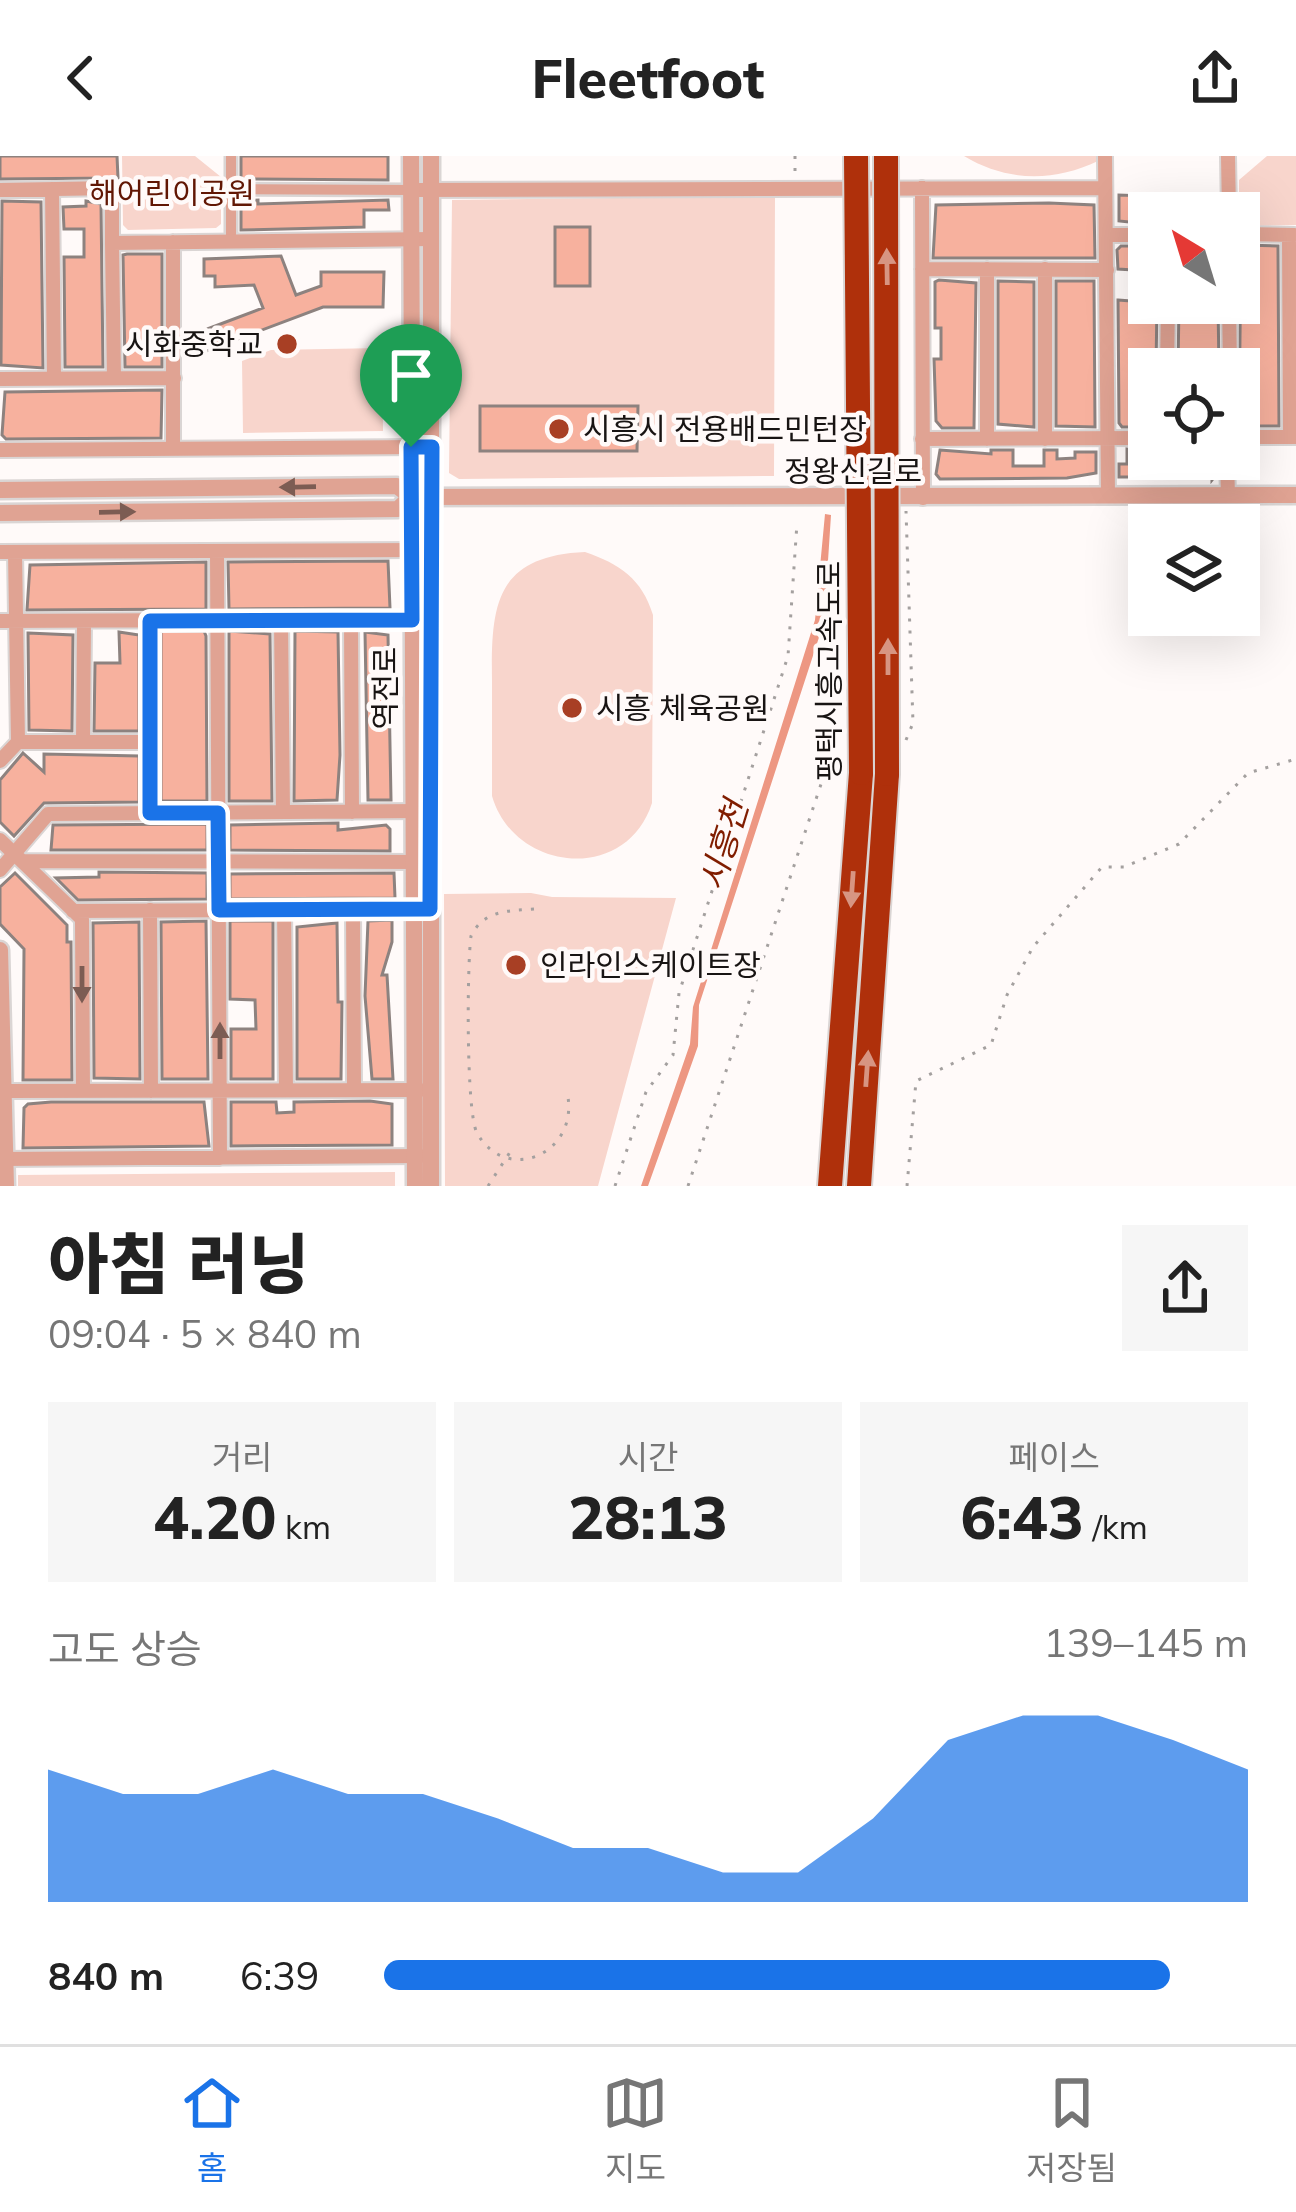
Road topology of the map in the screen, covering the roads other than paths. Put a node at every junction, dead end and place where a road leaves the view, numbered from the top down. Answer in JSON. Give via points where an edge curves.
{"nodes":[{"id":1,"x":231,"y":156,"type":"edge"},
{"id":2,"x":411,"y":156,"type":"edge"},
{"id":3,"x":431,"y":156,"type":"edge"},
{"id":4,"x":856,"y":156,"type":"edge"},
{"id":5,"x":886,"y":156,"type":"edge"},
{"id":6,"x":1105,"y":156,"type":"edge"},
{"id":7,"x":1228,"y":156,"type":"edge"},
{"id":8,"x":922,"y":188,"type":"junction"},
{"id":9,"x":1105,"y":188,"type":"junction"},
{"id":10,"x":52,"y":189,"type":"junction"},
{"id":11,"x":231,"y":189,"type":"junction"},
{"id":12,"x":0,"y":190,"type":"edge"},
{"id":13,"x":411,"y":190,"type":"junction"},
{"id":14,"x":431,"y":190,"type":"junction"},
{"id":15,"x":1228,"y":192,"type":"edge"},
{"id":16,"x":1260,"y":234,"type":"edge"},
{"id":17,"x":1128,"y":235,"type":"edge"},
{"id":18,"x":1292,"y":235,"type":"edge"},
{"id":19,"x":1106,"y":236,"type":"junction"},
{"id":20,"x":411,"y":239,"type":"junction"},
{"id":21,"x":432,"y":239,"type":"junction"},
{"id":22,"x":231,"y":241,"type":"junction"},
{"id":23,"x":172,"y":242,"type":"junction"},
{"id":24,"x":112,"y":243,"type":"junction"},
{"id":25,"x":922,"y":269,"type":"junction"},
{"id":26,"x":987,"y":269,"type":"junction"},
{"id":27,"x":1046,"y":269,"type":"junction"},
{"id":28,"x":1107,"y":270,"type":"junction"},
{"id":29,"x":173,"y":377,"type":"junction"},
{"id":30,"x":54,"y":378,"type":"junction"},
{"id":31,"x":114,"y":378,"type":"junction"},
{"id":32,"x":0,"y":379,"type":"edge"},
{"id":33,"x":1260,"y":437,"type":"edge"},
{"id":34,"x":1293,"y":437,"type":"edge"},
{"id":35,"x":1107,"y":438,"type":"junction"},
{"id":36,"x":1128,"y":438,"type":"edge"},
{"id":37,"x":922,"y":439,"type":"junction"},
{"id":38,"x":987,"y":439,"type":"junction"},
{"id":39,"x":1045,"y":439,"type":"junction"},
{"id":40,"x":411,"y":447,"type":"junction"},
{"id":41,"x":432,"y":447,"type":"junction"},
{"id":42,"x":173,"y":449,"type":"junction"},
{"id":43,"x":0,"y":450,"type":"edge"},
{"id":44,"x":1228,"y":480,"type":"edge"},
{"id":45,"x":0,"y":490,"type":"edge"},
{"id":46,"x":1296,"y":495,"type":"edge"},
{"id":47,"x":1108,"y":496,"type":"junction"},
{"id":48,"x":1228,"y":496,"type":"junction"},
{"id":49,"x":411,"y":497,"type":"junction"},
{"id":50,"x":431,"y":497,"type":"junction"},
{"id":51,"x":914,"y":498,"type":"junction"},
{"id":52,"x":0,"y":513,"type":"edge"},
{"id":53,"x":411,"y":550,"type":"junction"},
{"id":54,"x":431,"y":550,"type":"junction"},
{"id":55,"x":217,"y":551,"type":"junction"},
{"id":56,"x":7,"y":552,"type":"edge"},
{"id":57,"x":217,"y":620,"type":"junction"},
{"id":58,"x":281,"y":620,"type":"junction"},
{"id":59,"x":351,"y":620,"type":"junction"},
{"id":60,"x":421,"y":620,"type":"junction"},
{"id":61,"x":8,"y":621,"type":"edge"},
{"id":62,"x":84,"y":621,"type":"junction"},
{"id":63,"x":150,"y":621,"type":"junction"},
{"id":64,"x":18,"y":742,"type":"junction"},
{"id":65,"x":83,"y":742,"type":"junction"},
{"id":66,"x":150,"y":742,"type":"junction"},
{"id":67,"x":0,"y":761,"type":"edge"},
{"id":68,"x":421,"y":811,"type":"junction"},
{"id":69,"x":283,"y":812,"type":"junction"},
{"id":70,"x":352,"y":812,"type":"junction"},
{"id":71,"x":150,"y":813,"type":"junction"},
{"id":72,"x":218,"y":813,"type":"junction"},
{"id":73,"x":0,"y":840,"type":"edge"},
{"id":74,"x":18,"y":858,"type":"junction"},
{"id":75,"x":218,"y":862,"type":"junction"},
{"id":76,"x":421,"y":862,"type":"junction"},
{"id":77,"x":0,"y":871,"type":"edge"},
{"id":78,"x":284,"y":909,"type":"junction"},
{"id":79,"x":352,"y":909,"type":"junction"},
{"id":80,"x":422,"y":909,"type":"junction"},
{"id":81,"x":73,"y":910,"type":"junction"},
{"id":82,"x":150,"y":910,"type":"junction"},
{"id":83,"x":219,"y":910,"type":"junction"},
{"id":84,"x":0,"y":950,"type":"edge"},
{"id":85,"x":220,"y":1090,"type":"junction"},
{"id":86,"x":286,"y":1090,"type":"junction"},
{"id":87,"x":354,"y":1090,"type":"junction"},
{"id":88,"x":422,"y":1090,"type":"junction"},
{"id":89,"x":4,"y":1091,"type":"junction"},
{"id":90,"x":82,"y":1091,"type":"junction"},
{"id":91,"x":151,"y":1091,"type":"junction"},
{"id":92,"x":423,"y":1156,"type":"junction"},
{"id":93,"x":220,"y":1158,"type":"junction"},
{"id":94,"x":3,"y":1159,"type":"edge"},
{"id":95,"x":6,"y":1186,"type":"edge"},
{"id":96,"x":415,"y":1186,"type":"edge"},
{"id":97,"x":431,"y":1186,"type":"edge"},
{"id":98,"x":830,"y":1186,"type":"edge"},
{"id":99,"x":859,"y":1186,"type":"edge"}],
"edges":[{"from":1,"to":11,"type":"street"},
{"from":2,"to":13,"type":"street","name":"역전로"},
{"from":3,"to":14,"type":"street","name":"역전로"},
{"from":4,"to":98,"type":"highway","name":"평택시흥고속도로","one_way":true,"bridge":true,"via":[[853,768]]},
{"from":99,"to":5,"type":"highway","name":"평택시흥고속도로","one_way":true,"bridge":true,"via":[[887,774]]},
{"from":6,"to":9,"type":"street"},
{"from":7,"to":15,"type":"street"},
{"from":8,"to":9,"type":"street"},
{"from":8,"to":14,"type":"street"},
{"from":8,"to":25,"type":"street"},
{"from":9,"to":19,"type":"street"},
{"from":10,"to":12,"type":"street"},
{"from":10,"to":24,"type":"street","via":[[112,188]]},
{"from":10,"to":30,"type":"street"},
{"from":11,"to":13,"type":"street"},
{"from":11,"to":22,"type":"street"},
{"from":13,"to":14,"type":"street"},
{"from":13,"to":20,"type":"street","name":"역전로"},
{"from":14,"to":21,"type":"street","name":"역전로"},
{"from":16,"to":18,"type":"street"},
{"from":17,"to":19,"type":"street"},
{"from":18,"to":34,"type":"street"},
{"from":19,"to":28,"type":"street"},
{"from":20,"to":21,"type":"street"},
{"from":20,"to":22,"type":"street"},
{"from":20,"to":40,"type":"street","name":"역전로"},
{"from":21,"to":41,"type":"street","name":"역전로"},
{"from":22,"to":23,"type":"street"},
{"from":23,"to":24,"type":"street"},
{"from":23,"to":29,"type":"street"},
{"from":24,"to":31,"type":"street"},
{"from":25,"to":26,"type":"street"},
{"from":25,"to":37,"type":"street"},
{"from":26,"to":27,"type":"street"},
{"from":26,"to":38,"type":"street"},
{"from":27,"to":28,"type":"street"},
{"from":27,"to":39,"type":"street"},
{"from":28,"to":35,"type":"street"},
{"from":29,"to":31,"type":"street"},
{"from":29,"to":42,"type":"street"},
{"from":30,"to":31,"type":"street"},
{"from":30,"to":32,"type":"street"},
{"from":33,"to":34,"type":"street"},
{"from":35,"to":36,"type":"street"},
{"from":35,"to":39,"type":"street"},
{"from":35,"to":47,"type":"street"},
{"from":37,"to":38,"type":"street"},
{"from":37,"to":51,"type":"street"},
{"from":38,"to":39,"type":"street"},
{"from":40,"to":41,"type":"street"},
{"from":40,"to":42,"type":"street"},
{"from":40,"to":49,"type":"street","name":"역전로"},
{"from":41,"to":50,"type":"street","name":"역전로"},
{"from":42,"to":43,"type":"street"},
{"from":44,"to":48,"type":"street"},
{"from":49,"to":45,"type":"street","name":"정왕신길로","one_way":true,"via":[[397,486]]},
{"from":46,"to":48,"type":"street","name":"정왕신길로"},
{"from":47,"to":48,"type":"street","name":"정왕신길로"},
{"from":47,"to":51,"type":"street","name":"정왕신길로"},
{"from":49,"to":50,"type":"street","name":"정왕신길로"},
{"from":52,"to":49,"type":"street","name":"정왕신길로","one_way":true,"via":[[398,509]]},
{"from":49,"to":53,"type":"street","name":"역전로"},
{"from":50,"to":51,"type":"street","name":"정왕신길로"},
{"from":50,"to":54,"type":"street","name":"역전로"},
{"from":53,"to":54,"type":"street"},
{"from":53,"to":55,"type":"street"},
{"from":53,"to":60,"type":"street","name":"역전로"},
{"from":54,"to":60,"type":"street","name":"역전로"},
{"from":55,"to":56,"type":"street"},
{"from":55,"to":57,"type":"street"},
{"from":56,"to":61,"type":"street"},
{"from":57,"to":58,"type":"street"},
{"from":57,"to":63,"type":"street"},
{"from":57,"to":72,"type":"street"},
{"from":58,"to":59,"type":"street"},
{"from":58,"to":69,"type":"street"},
{"from":59,"to":60,"type":"street"},
{"from":59,"to":70,"type":"street"},
{"from":60,"to":68,"type":"street","name":"역전로"},
{"from":61,"to":62,"type":"street"},
{"from":61,"to":64,"type":"street"},
{"from":62,"to":63,"type":"street"},
{"from":62,"to":65,"type":"street"},
{"from":63,"to":66,"type":"street"},
{"from":64,"to":65,"type":"street"},
{"from":64,"to":67,"type":"street"},
{"from":65,"to":66,"type":"street"},
{"from":66,"to":71,"type":"street"},
{"from":68,"to":70,"type":"street"},
{"from":68,"to":76,"type":"street","name":"역전로"},
{"from":69,"to":70,"type":"street"},
{"from":69,"to":72,"type":"street"},
{"from":71,"to":72,"type":"street"},
{"from":71,"to":74,"type":"street","via":[[48,814]]},
{"from":72,"to":75,"type":"street"},
{"from":73,"to":74,"type":"street"},
{"from":74,"to":75,"type":"street"},
{"from":74,"to":77,"type":"street"},
{"from":74,"to":81,"type":"street"},
{"from":75,"to":76,"type":"street"},
{"from":75,"to":83,"type":"street"},
{"from":76,"to":80,"type":"street","name":"역전로"},
{"from":78,"to":79,"type":"street"},
{"from":78,"to":83,"type":"street"},
{"from":78,"to":86,"type":"street"},
{"from":79,"to":80,"type":"street"},
{"from":79,"to":87,"type":"street"},
{"from":80,"to":88,"type":"street","name":"역전로"},
{"from":81,"to":82,"type":"street"},
{"from":81,"to":90,"type":"street","one_way":true,"via":[[82,919]]},
{"from":82,"to":83,"type":"street"},
{"from":82,"to":91,"type":"street"},
{"from":85,"to":83,"type":"street","one_way":true},
{"from":84,"to":89,"type":"street"},
{"from":85,"to":86,"type":"street"},
{"from":85,"to":91,"type":"street"},
{"from":85,"to":93,"type":"street"},
{"from":86,"to":87,"type":"street"},
{"from":87,"to":88,"type":"street"},
{"from":88,"to":92,"type":"street","name":"역전로"},
{"from":89,"to":90,"type":"street"},
{"from":89,"to":94,"type":"street"},
{"from":90,"to":91,"type":"street"},
{"from":92,"to":93,"type":"street"},
{"from":92,"to":96,"type":"street","name":"역전로"},
{"from":92,"to":97,"type":"street","name":"역전로"},
{"from":93,"to":94,"type":"street"},
{"from":94,"to":95,"type":"street"}]}
